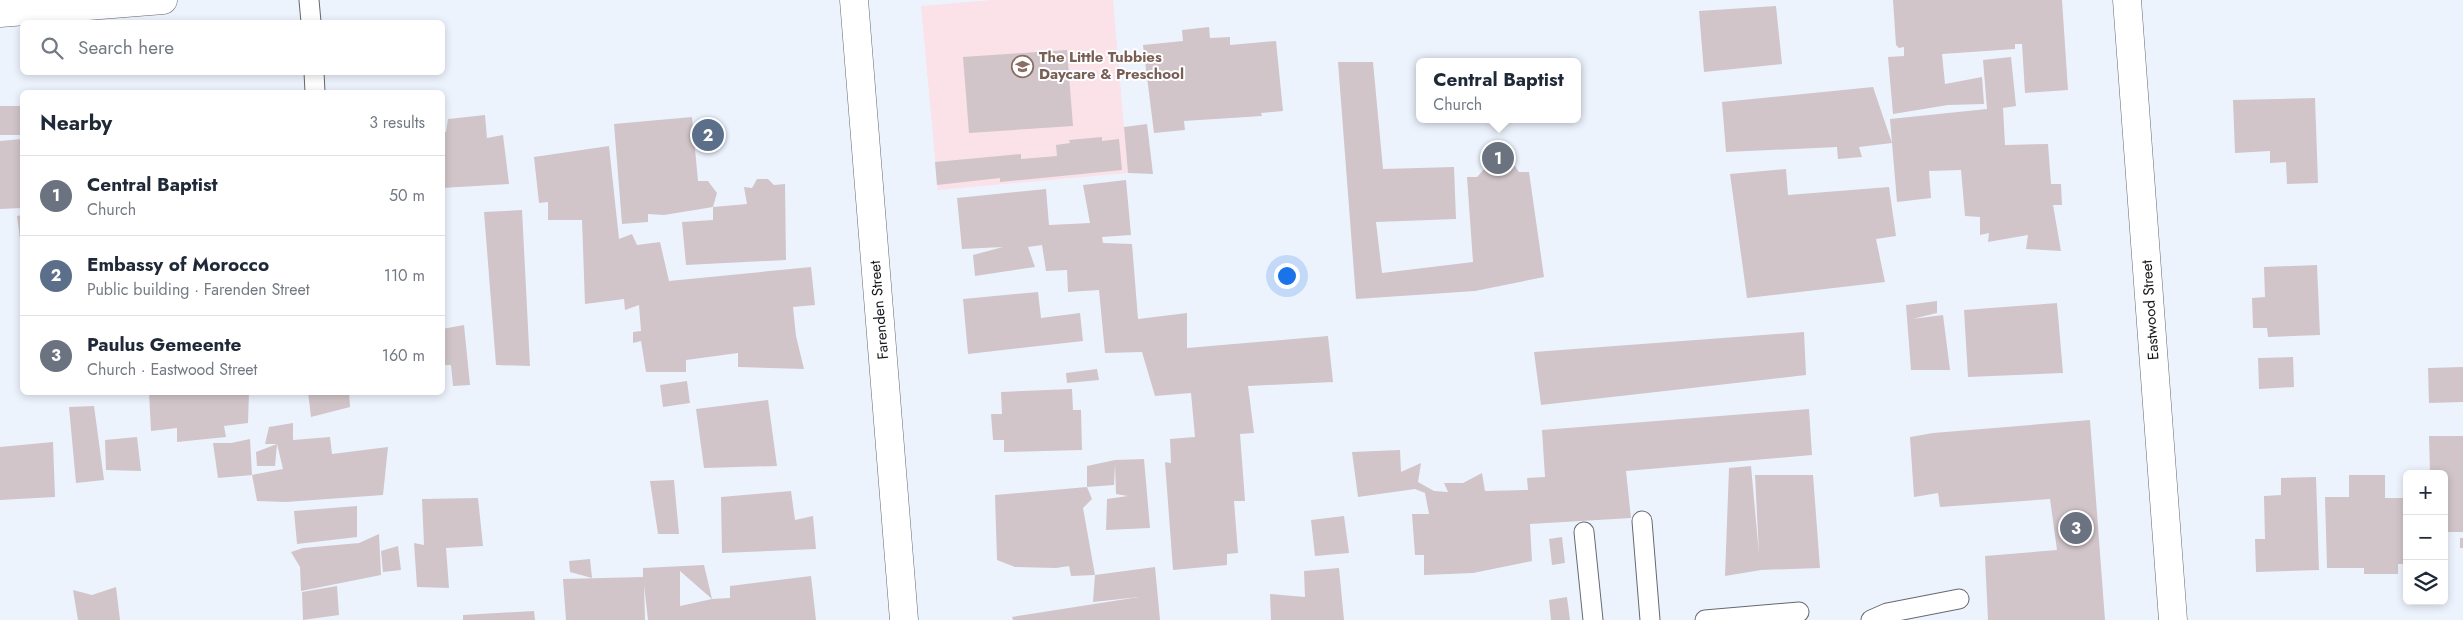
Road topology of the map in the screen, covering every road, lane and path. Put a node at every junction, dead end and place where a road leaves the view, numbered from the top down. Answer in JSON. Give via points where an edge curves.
{"nodes":[{"id":1,"x":163,"y":0,"type":"edge"},
{"id":2,"x":309,"y":0,"type":"edge"},
{"id":3,"x":854,"y":0,"type":"edge"},
{"id":4,"x":2128,"y":0,"type":"edge"},
{"id":5,"x":0,"y":13,"type":"edge"},
{"id":6,"x":311,"y":20,"type":"edge"},
{"id":7,"x":314,"y":75,"type":"edge"},
{"id":8,"x":315,"y":90,"type":"edge"},
{"id":9,"x":1642,"y":521,"type":"dead end"},
{"id":10,"x":1584,"y":532,"type":"dead end"},
{"id":11,"x":1959,"y":599,"type":"dead end"},
{"id":12,"x":1799,"y":612,"type":"dead end"},
{"id":13,"x":904,"y":620,"type":"edge"},
{"id":14,"x":1593,"y":620,"type":"edge"},
{"id":15,"x":1650,"y":620,"type":"edge"},
{"id":16,"x":1705,"y":620,"type":"edge"},
{"id":17,"x":1872,"y":620,"type":"edge"},
{"id":18,"x":2173,"y":620,"type":"edge"}],
"edges":[{"from":1,"to":5,"type":"street"},
{"from":2,"to":6,"type":"lane"},
{"from":3,"to":13,"type":"street","name":"Farenden Street"},
{"from":4,"to":18,"type":"street","name":"Eastwood Street"},
{"from":7,"to":8,"type":"lane"},
{"from":9,"to":15,"type":"lane"},
{"from":10,"to":14,"type":"lane"},
{"from":11,"to":17,"type":"lane","via":[[1887,613]]},
{"from":12,"to":16,"type":"lane"}]}
